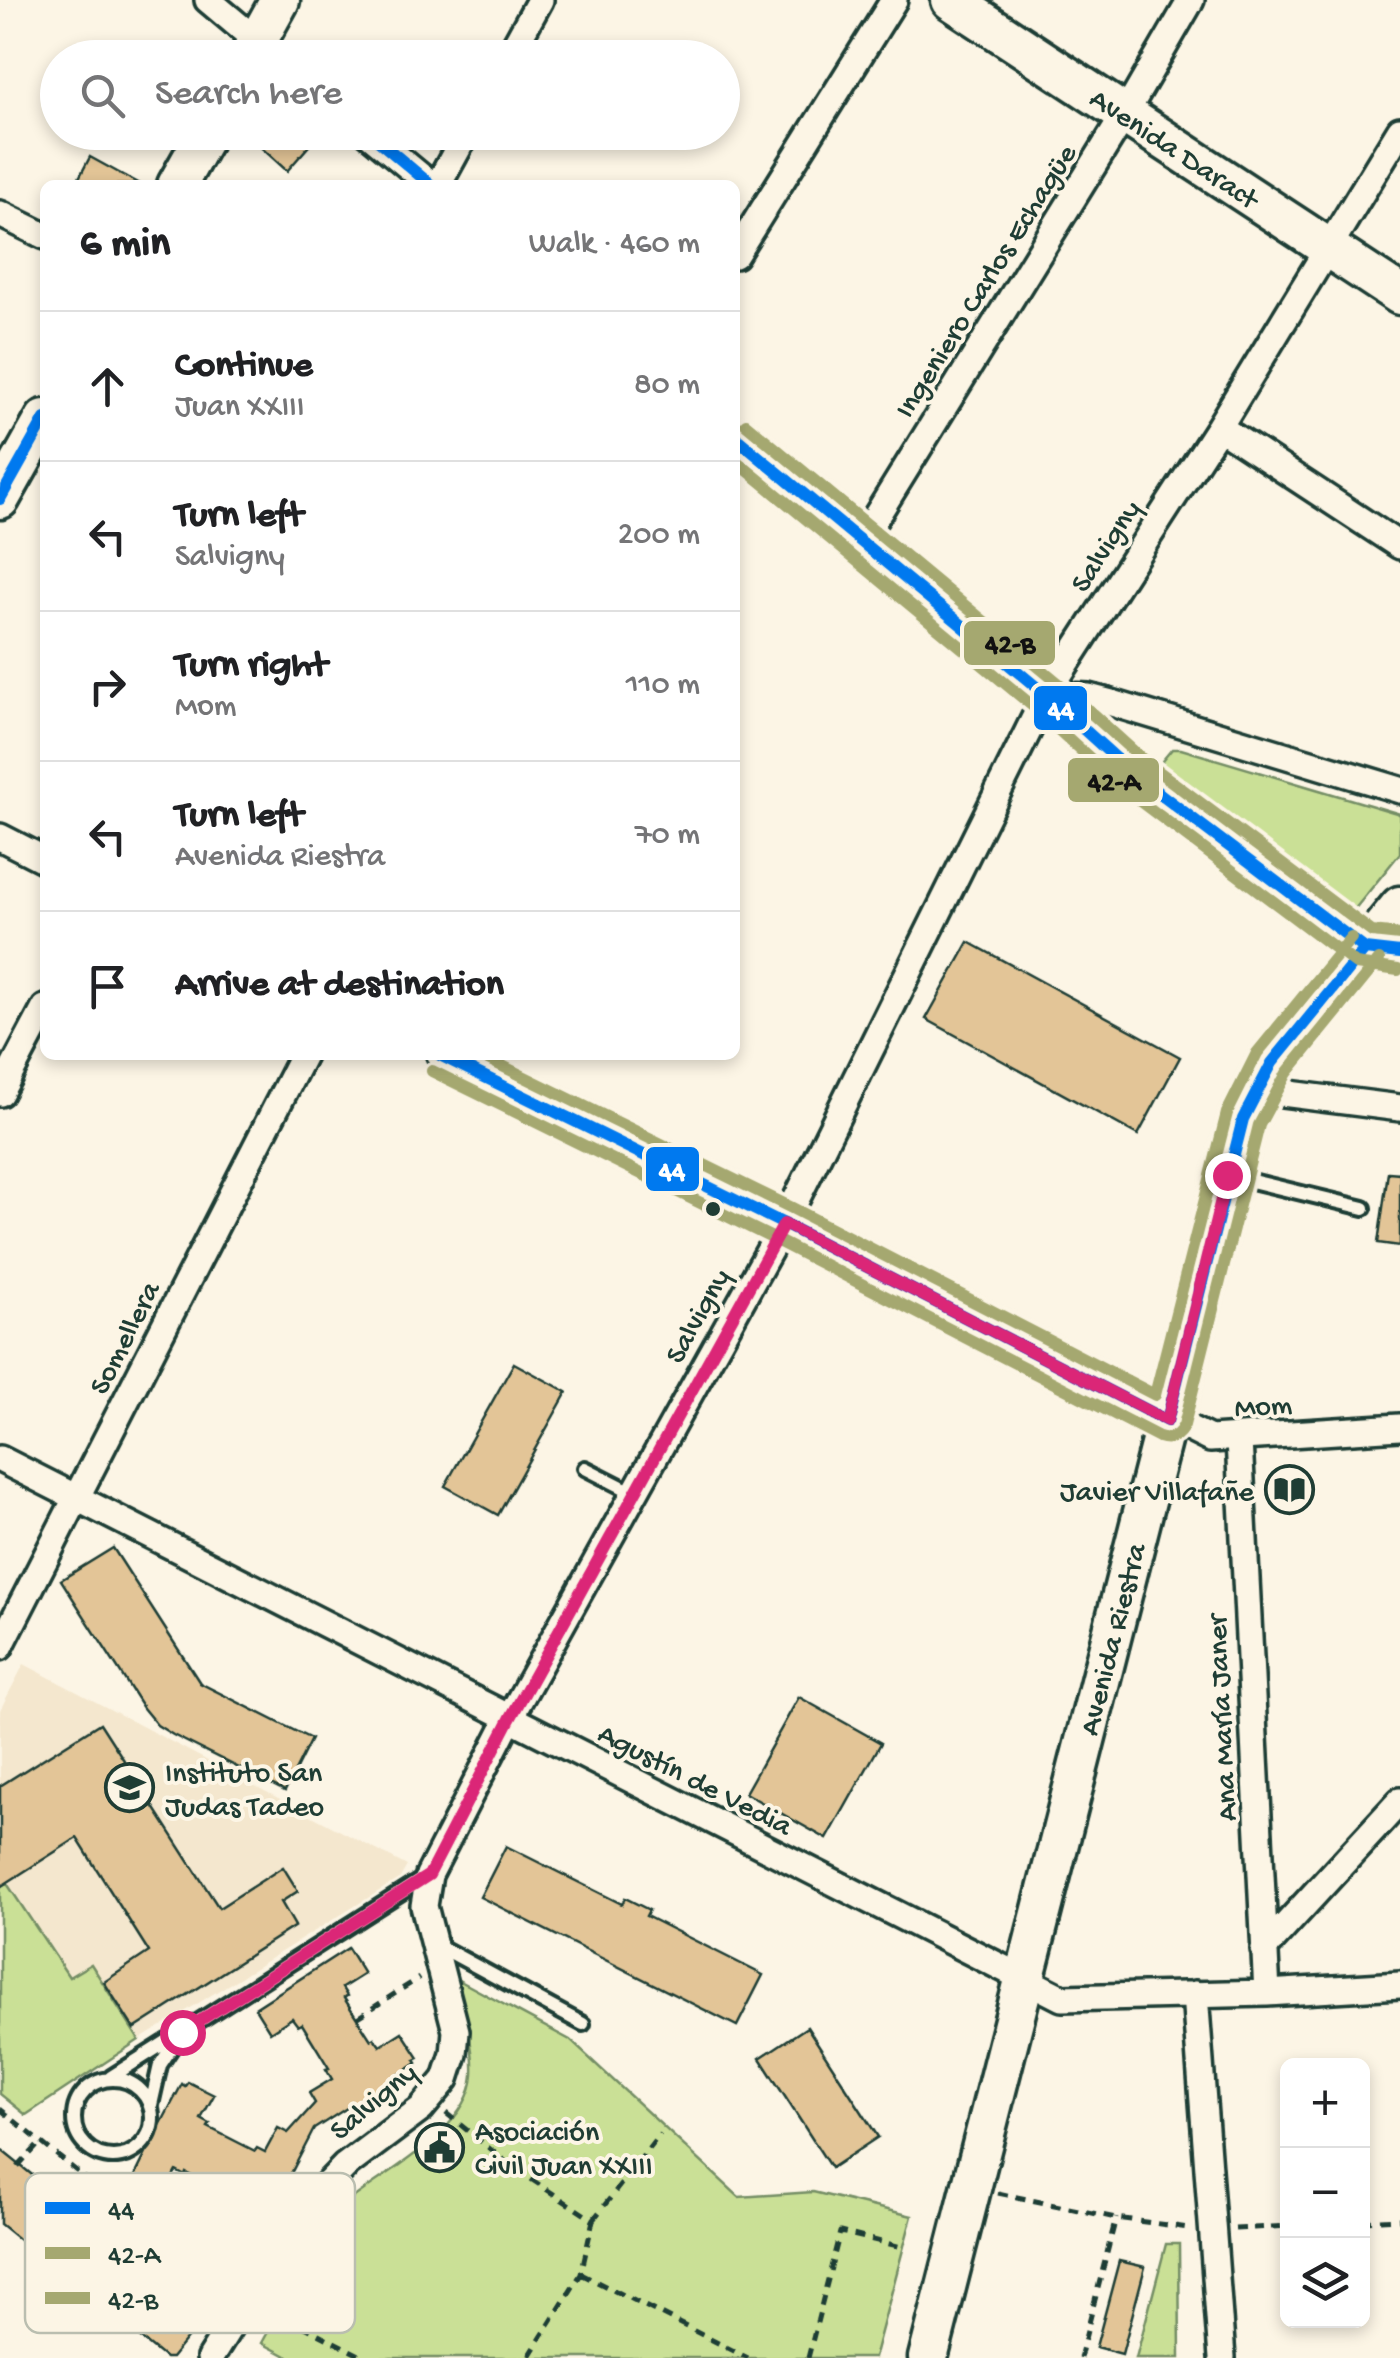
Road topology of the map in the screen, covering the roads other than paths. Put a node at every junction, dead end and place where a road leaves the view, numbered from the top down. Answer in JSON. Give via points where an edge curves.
{"nodes":[{"id":1,"x":208,"y":0,"type":"edge"},
{"id":2,"x":280,"y":0,"type":"edge"},
{"id":3,"x":540,"y":0,"type":"edge"},
{"id":4,"x":894,"y":0,"type":"edge"},
{"id":5,"x":951,"y":0,"type":"edge"},
{"id":6,"x":1191,"y":0,"type":"edge"},
{"id":7,"x":249,"y":40,"type":"edge"},
{"id":8,"x":265,"y":40,"type":"edge"},
{"id":9,"x":518,"y":40,"type":"edge"},
{"id":10,"x":1125,"y":114,"type":"junction"},
{"id":11,"x":1400,"y":130,"type":"edge"},
{"id":12,"x":197,"y":150,"type":"edge"},
{"id":13,"x":390,"y":150,"type":"edge"},
{"id":14,"x":456,"y":150,"type":"edge"},
{"id":15,"x":180,"y":180,"type":"edge"},
{"id":16,"x":428,"y":180,"type":"edge"},
{"id":17,"x":437,"y":180,"type":"edge"},
{"id":18,"x":0,"y":214,"type":"edge"},
{"id":19,"x":40,"y":234,"type":"edge"},
{"id":20,"x":740,"y":247,"type":"edge"},
{"id":21,"x":1330,"y":248,"type":"junction"},
{"id":22,"x":1400,"y":295,"type":"edge"},
{"id":23,"x":1219,"y":426,"type":"junction"},
{"id":24,"x":40,"y":428,"type":"edge"},
{"id":25,"x":740,"y":441,"type":"edge"},
{"id":26,"x":0,"y":499,"type":"edge"},
{"id":27,"x":862,"y":541,"type":"junction"},
{"id":28,"x":1400,"y":546,"type":"edge"},
{"id":29,"x":1046,"y":695,"type":"junction"},
{"id":30,"x":1400,"y":790,"type":"edge"},
{"id":31,"x":0,"y":837,"type":"edge"},
{"id":32,"x":40,"y":857,"type":"edge"},
{"id":33,"x":1400,"y":906,"type":"edge"},
{"id":34,"x":1382,"y":951,"type":"edge"},
{"id":35,"x":40,"y":1017,"type":"edge"},
{"id":36,"x":300,"y":1060,"type":"edge"},
{"id":37,"x":450,"y":1060,"type":"edge"},
{"id":38,"x":1258,"y":1090,"type":"junction"},
{"id":39,"x":0,"y":1093,"type":"edge"},
{"id":40,"x":1400,"y":1108,"type":"edge"},
{"id":41,"x":1227,"y":1175,"type":"junction"},
{"id":42,"x":1364,"y":1208,"type":"dead end"},
{"id":43,"x":784,"y":1224,"type":"junction"},
{"id":44,"x":1167,"y":1421,"type":"junction"},
{"id":45,"x":1400,"y":1427,"type":"edge"},
{"id":46,"x":1239,"y":1440,"type":"junction"},
{"id":47,"x":0,"y":1459,"type":"edge"},
{"id":48,"x":585,"y":1468,"type":"dead end"},
{"id":49,"x":634,"y":1493,"type":"junction"},
{"id":50,"x":78,"y":1499,"type":"junction"},
{"id":51,"x":0,"y":1647,"type":"edge"},
{"id":52,"x":510,"y":1719,"type":"junction"},
{"id":53,"x":1400,"y":1801,"type":"edge"},
{"id":54,"x":429,"y":1875,"type":"junction"},
{"id":55,"x":1264,"y":1949,"type":"junction"},
{"id":56,"x":434,"y":1954,"type":"junction"},
{"id":57,"x":1026,"y":1982,"type":"junction"},
{"id":58,"x":1400,"y":1985,"type":"edge"},
{"id":59,"x":1267,"y":1993,"type":"junction"},
{"id":60,"x":1196,"y":1994,"type":"junction"},
{"id":61,"x":583,"y":2024,"type":"dead end"},
{"id":62,"x":182,"y":2032,"type":"junction"},
{"id":63,"x":111,"y":2077,"type":"junction"},
{"id":64,"x":151,"y":2105,"type":"junction"},
{"id":65,"x":338,"y":2173,"type":"edge"},
{"id":66,"x":227,"y":2333,"type":"edge"},
{"id":67,"x":210,"y":2358,"type":"edge"},
{"id":68,"x":928,"y":2358,"type":"edge"},
{"id":69,"x":1222,"y":2358,"type":"edge"}],
"edges":[{"from":1,"to":7,"type":"street"},
{"from":2,"to":8,"type":"main road"},
{"from":3,"to":9,"type":"street"},
{"from":4,"to":20,"type":"street"},
{"from":5,"to":10,"type":"main road","name":"Avenida Daract"},
{"from":6,"to":10,"type":"street","name":"Ingeniero Carlos Echagüe"},
{"from":10,"to":21,"type":"main road","name":"Avenida Daract"},
{"from":10,"to":27,"type":"street","name":"Ingeniero Carlos Echagüe"},
{"from":11,"to":21,"type":"street","name":"Salvigny"},
{"from":12,"to":15,"type":"main road"},
{"from":13,"to":16,"type":"street"},
{"from":14,"to":17,"type":"street"},
{"from":18,"to":19,"type":"street"},
{"from":21,"to":22,"type":"main road","name":"Avenida Daract"},
{"from":21,"to":23,"type":"street","name":"Salvigny"},
{"from":23,"to":28,"type":"street"},
{"from":23,"to":29,"type":"street","name":"Salvigny"},
{"from":24,"to":26,"type":"main road"},
{"from":25,"to":27,"type":"street"},
{"from":27,"to":29,"type":"street"},
{"from":29,"to":30,"type":"street","via":[[1112,703]]},
{"from":29,"to":34,"type":"street","via":[[1131,772]]},
{"from":29,"to":43,"type":"street","name":"Salvigny"},
{"from":31,"to":32,"type":"street"},
{"from":33,"to":34,"type":"main road","name":"Avenida Riestra"},
{"from":34,"to":38,"type":"main road","name":"Avenida Riestra","via":[[1272,1063]]},
{"from":35,"to":39,"type":"street"},
{"from":36,"to":50,"type":"street","name":"Somellera"},
{"from":37,"to":43,"type":"street","name":"Mom"},
{"from":38,"to":40,"type":"street"},
{"from":38,"to":41,"type":"main road","name":"Avenida Riestra"},
{"from":41,"to":42,"type":"lane"},
{"from":41,"to":44,"type":"main road","name":"Avenida Riestra"},
{"from":43,"to":44,"type":"street","name":"Mom"},
{"from":43,"to":49,"type":"street","name":"Salvigny"},
{"from":44,"to":46,"type":"street","name":"Mom","via":[[1210,1440]]},
{"from":44,"to":57,"type":"main road","name":"Avenida Riestra"},
{"from":45,"to":46,"type":"street","name":"Mom"},
{"from":46,"to":55,"type":"street","name":"Ana María Janer"},
{"from":47,"to":50,"type":"street","name":"Agustín de Vedia"},
{"from":48,"to":49,"type":"lane"},
{"from":49,"to":52,"type":"street","name":"Salvigny"},
{"from":50,"to":51,"type":"street","name":"Somellera"},
{"from":50,"to":52,"type":"street","name":"Agustín de Vedia"},
{"from":52,"to":54,"type":"street","name":"Salvigny"},
{"from":52,"to":57,"type":"street","name":"Agustín de Vedia"},
{"from":53,"to":55,"type":"street"},
{"from":54,"to":56,"type":"street","name":"Salvigny","via":[[424,1906]]},
{"from":54,"to":62,"type":"lane"},
{"from":55,"to":59,"type":"street","name":"Ana María Janer"},
{"from":56,"to":61,"type":"lane"},
{"from":56,"to":65,"type":"street","name":"Salvigny","via":[[456,2030],[446,2079],[422,2109]]},
{"from":57,"to":60,"type":"street","name":"Agustín de Vedia","via":[[1062,1998]]},
{"from":57,"to":68,"type":"main road","name":"Avenida Riestra"},
{"from":58,"to":59,"type":"street","name":"Agustín de Vedia"},
{"from":59,"to":60,"type":"street","name":"Agustín de Vedia"},
{"from":60,"to":69,"type":"street"},
{"from":62,"to":63,"type":"lane"},
{"from":62,"to":64,"type":"lane","via":[[160,2065]]},
{"from":63,"to":64,"type":"lane","via":[[136,2084]]},
{"from":63,"to":64,"type":"lane","via":[[79,2101],[72,2121],[94,2154],[133,2152],[153,2118]]},
{"from":66,"to":67,"type":"street","name":"Salvigny"}]}
